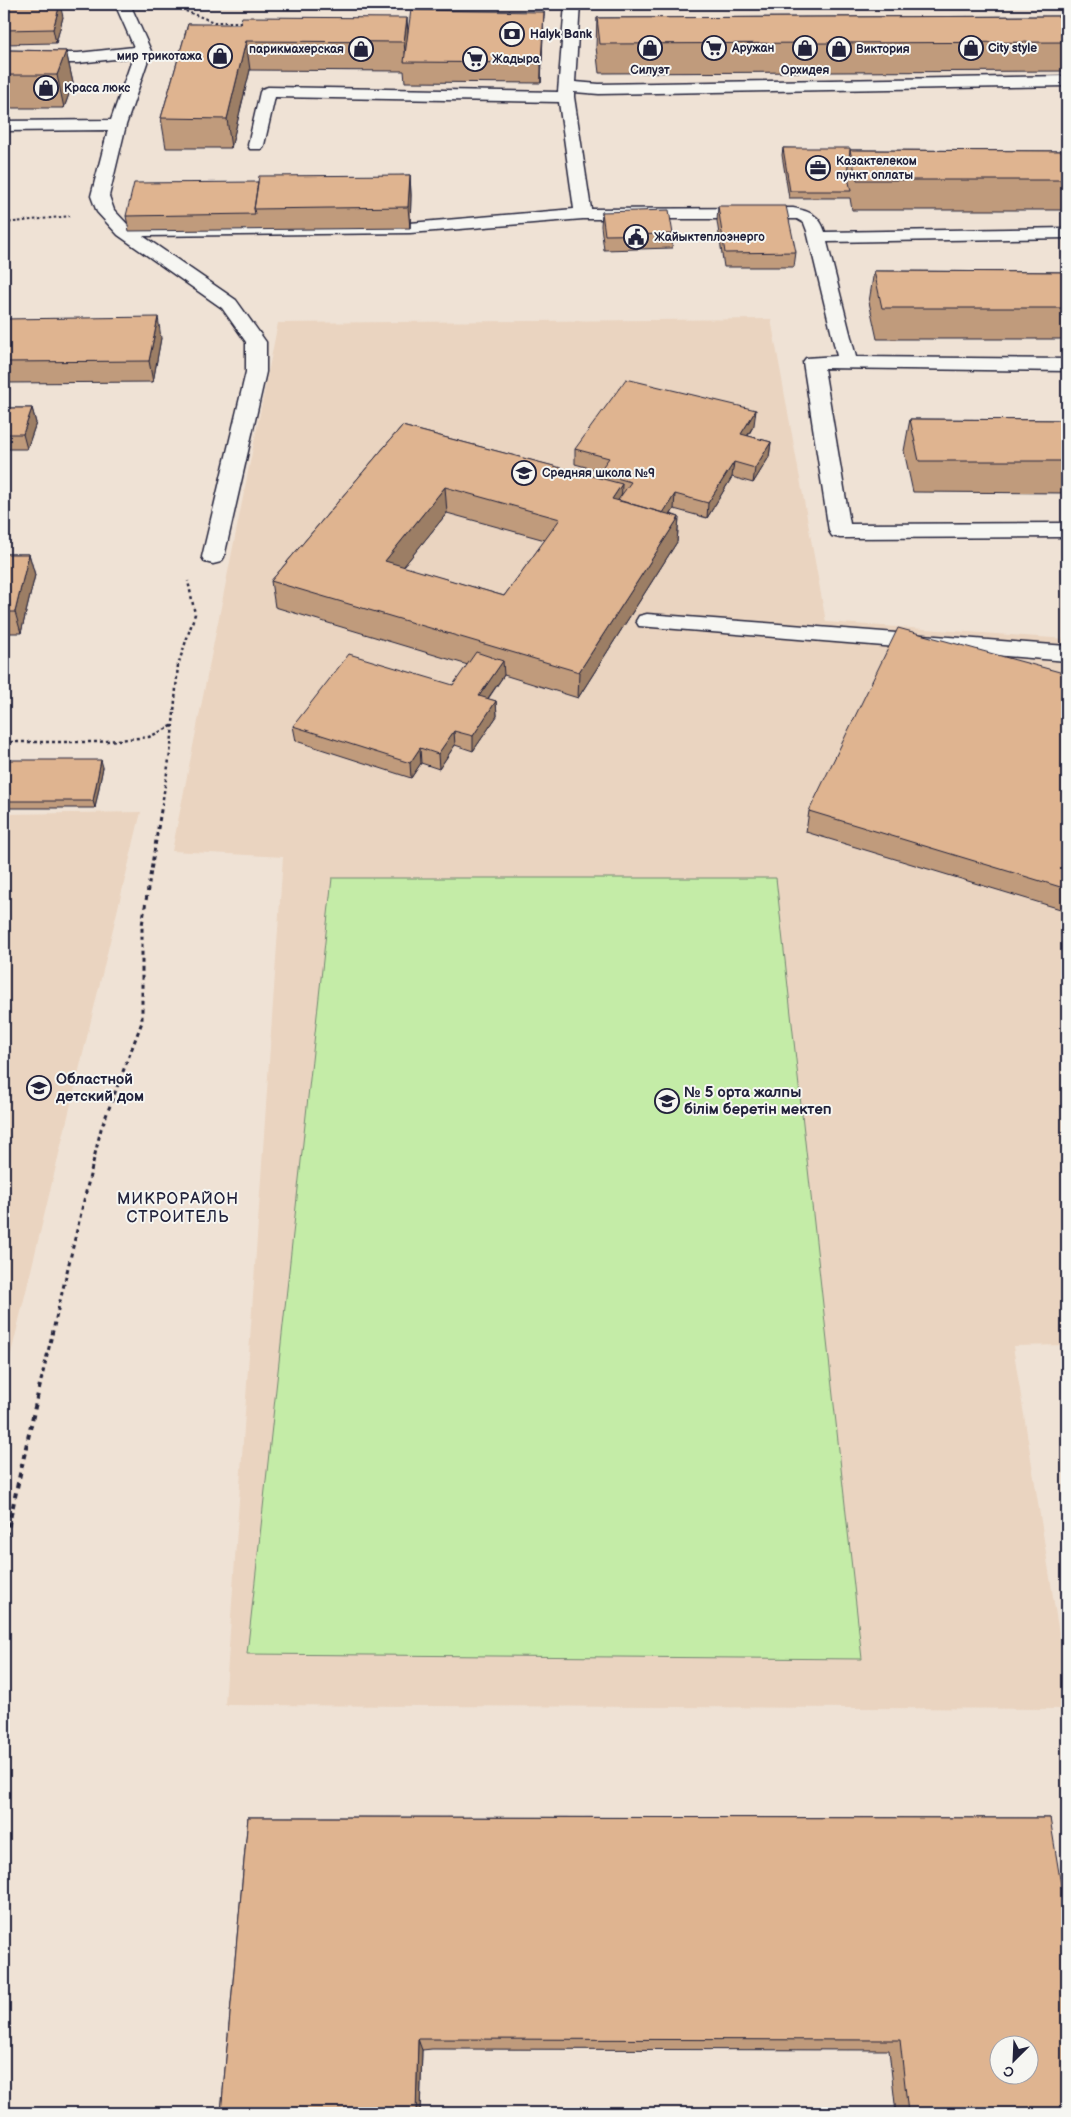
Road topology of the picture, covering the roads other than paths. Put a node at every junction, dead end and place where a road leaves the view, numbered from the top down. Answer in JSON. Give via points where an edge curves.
{"nodes":[{"id":1,"x":123,"y":4,"type":"edge"},
{"id":2,"x":572,"y":4,"type":"edge"},
{"id":3,"x":144,"y":51,"type":"junction"},
{"id":4,"x":4,"y":58,"type":"edge"},
{"id":5,"x":1067,"y":82,"type":"edge"},
{"id":6,"x":566,"y":91,"type":"junction"},
{"id":7,"x":118,"y":125,"type":"junction"},
{"id":8,"x":4,"y":126,"type":"edge"},
{"id":9,"x":256,"y":144,"type":"dead end"},
{"id":10,"x":583,"y":214,"type":"junction"},
{"id":11,"x":124,"y":231,"type":"junction"},
{"id":12,"x":1067,"y":233,"type":"edge"},
{"id":13,"x":817,"y":237,"type":"junction"},
{"id":14,"x":848,"y":362,"type":"junction"},
{"id":15,"x":1067,"y":365,"type":"edge"},
{"id":16,"x":1067,"y":530,"type":"edge"},
{"id":17,"x":213,"y":557,"type":"road end"},
{"id":18,"x":648,"y":621,"type":"dead end"},
{"id":19,"x":1067,"y":654,"type":"edge"}],
"edges":[{"from":1,"to":3,"type":"lane"},
{"from":2,"to":6,"type":"lane"},
{"from":3,"to":4,"type":"lane","via":[[78,58]]},
{"from":3,"to":7,"type":"lane"},
{"from":5,"to":6,"type":"lane"},
{"from":6,"to":9,"type":"lane","via":[[268,92]]},
{"from":6,"to":10,"type":"lane"},
{"from":7,"to":8,"type":"lane"},
{"from":7,"to":11,"type":"lane","via":[[100,196],[106,212]]},
{"from":10,"to":11,"type":"lane","via":[[410,228]]},
{"from":10,"to":13,"type":"lane","via":[[793,213],[808,216],[814,222]]},
{"from":11,"to":17,"type":"lane","via":[[229,304],[256,342],[256,372]]},
{"from":12,"to":13,"type":"lane"},
{"from":13,"to":14,"type":"lane"},
{"from":14,"to":15,"type":"lane"},
{"from":14,"to":16,"type":"lane","via":[[813,362],[840,531]]},
{"from":18,"to":19,"type":"lane"}]}
